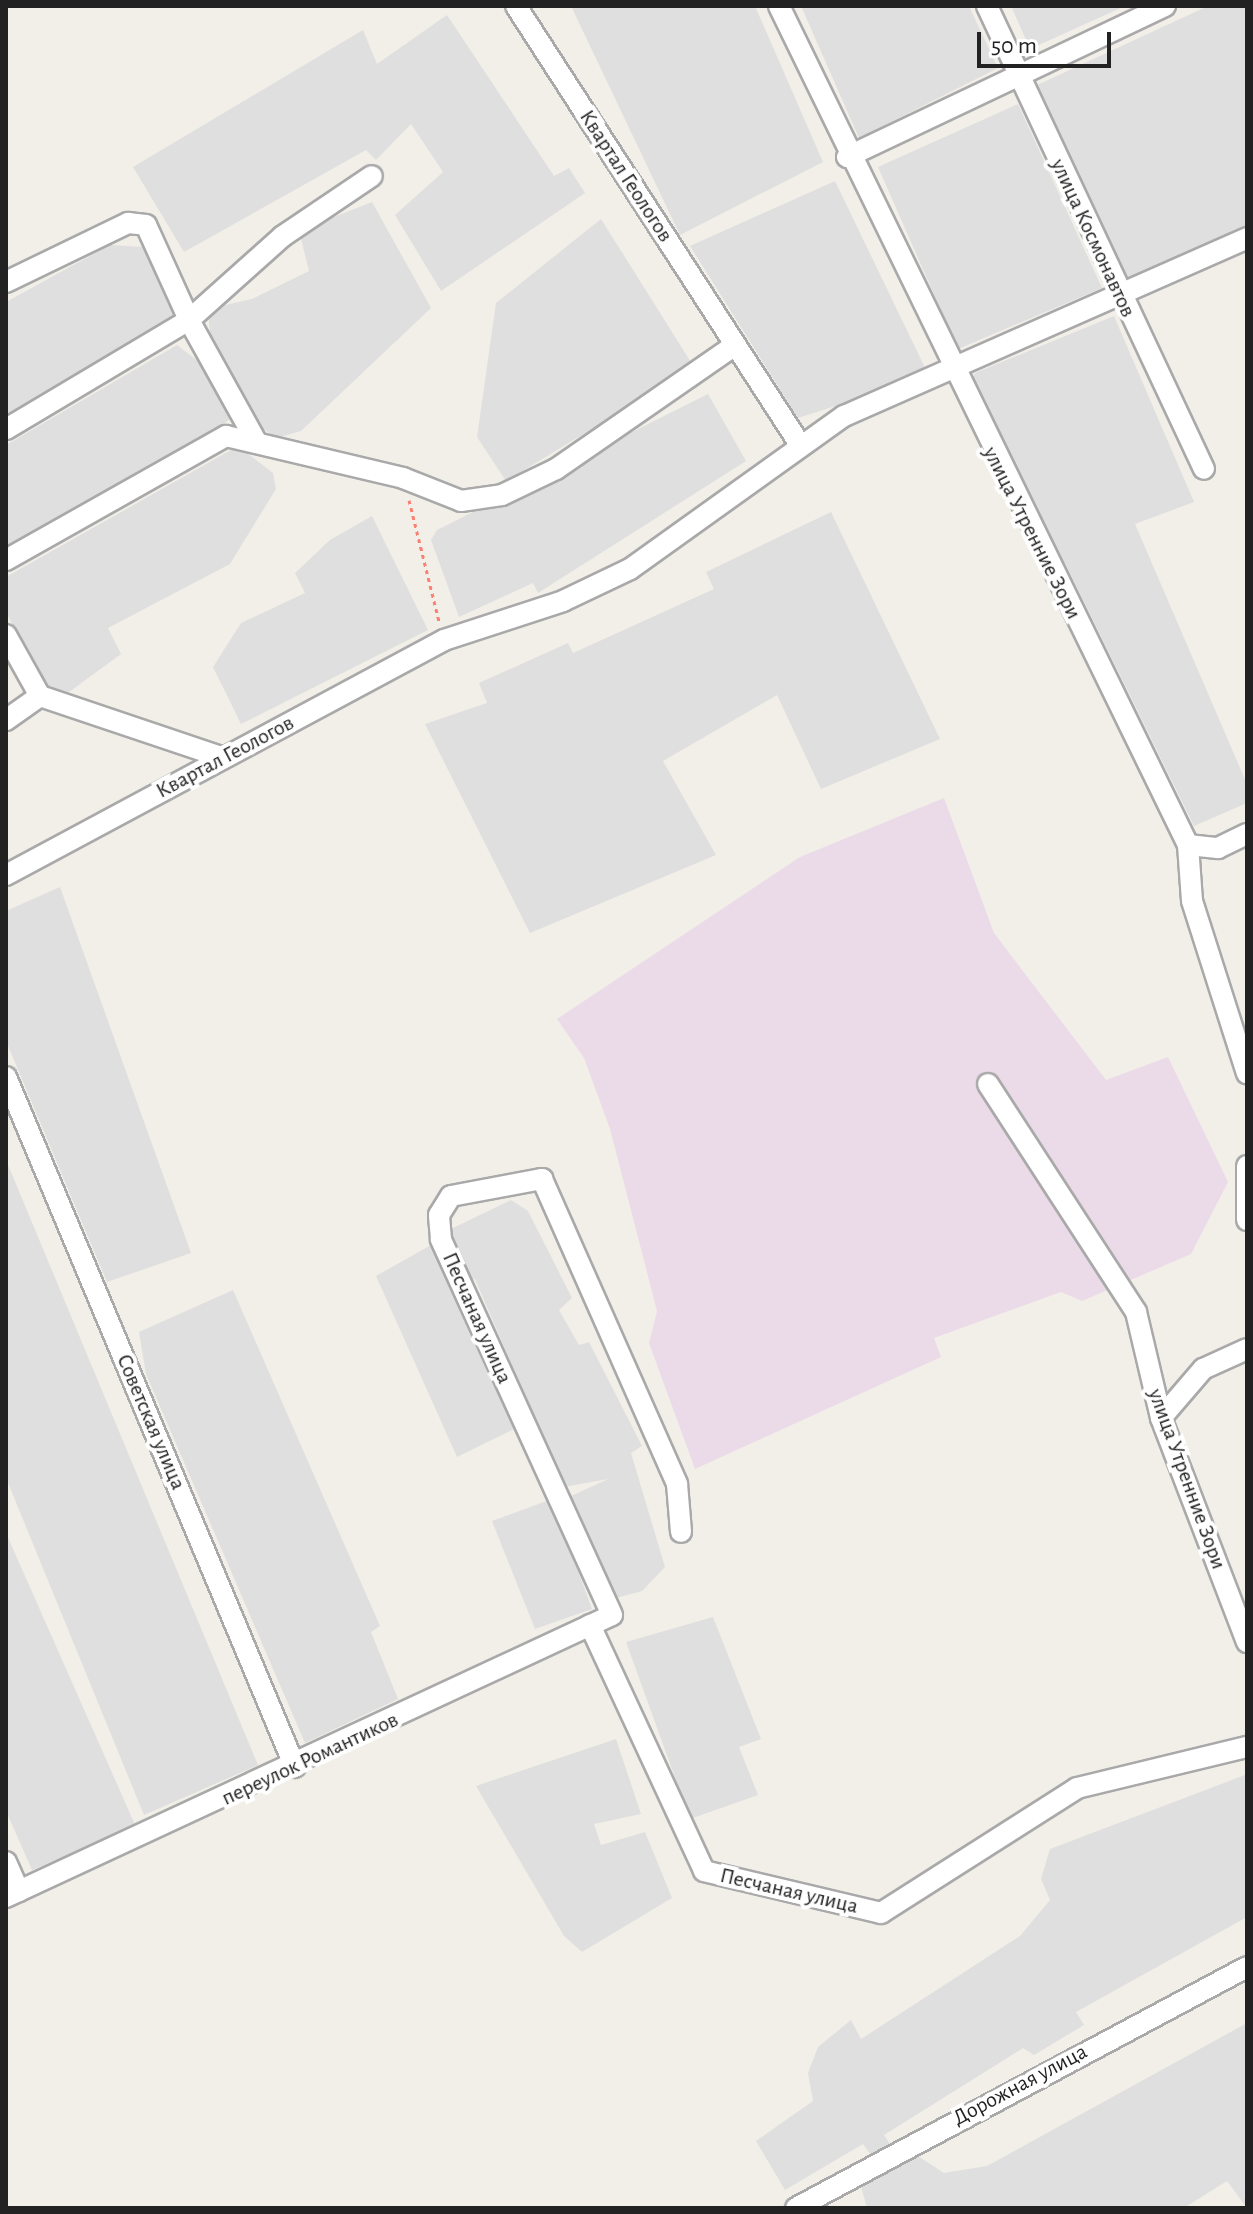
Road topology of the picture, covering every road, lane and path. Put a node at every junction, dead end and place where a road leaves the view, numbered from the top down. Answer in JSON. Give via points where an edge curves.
{"nodes":[{"id":1,"x":516,"y":6,"type":"edge"},
{"id":2,"x":779,"y":6,"type":"edge"},
{"id":3,"x":987,"y":6,"type":"edge"},
{"id":4,"x":1165,"y":6,"type":"edge"},
{"id":5,"x":1017,"y":76,"type":"junction"},
{"id":6,"x":847,"y":157,"type":"junction"},
{"id":7,"x":372,"y":176,"type":"dead end"},
{"id":8,"x":1247,"y":238,"type":"edge"},
{"id":9,"x":6,"y":282,"type":"edge"},
{"id":10,"x":1121,"y":299,"type":"junction"},
{"id":11,"x":189,"y":320,"type":"junction"},
{"id":12,"x":735,"y":345,"type":"junction"},
{"id":13,"x":953,"y":372,"type":"junction"},
{"id":14,"x":6,"y":429,"type":"edge"},
{"id":15,"x":256,"y":441,"type":"junction"},
{"id":16,"x":799,"y":443,"type":"junction"},
{"id":17,"x":1204,"y":469,"type":"dead end"},
{"id":18,"x":403,"y":478,"type":"junction"},
{"id":19,"x":6,"y":560,"type":"edge"},
{"id":20,"x":6,"y":635,"type":"edge"},
{"id":21,"x":444,"y":640,"type":"junction"},
{"id":22,"x":40,"y":696,"type":"junction"},
{"id":23,"x":6,"y":720,"type":"edge"},
{"id":24,"x":224,"y":758,"type":"junction"},
{"id":25,"x":1247,"y":834,"type":"edge"},
{"id":26,"x":1188,"y":845,"type":"junction"},
{"id":27,"x":6,"y":875,"type":"edge"},
{"id":28,"x":1247,"y":1073,"type":"edge"},
{"id":29,"x":6,"y":1077,"type":"edge"},
{"id":30,"x":988,"y":1084,"type":"dead end"},
{"id":31,"x":1247,"y":1166,"type":"edge"},
{"id":32,"x":1247,"y":1220,"type":"edge"},
{"id":33,"x":1247,"y":1349,"type":"edge"},
{"id":34,"x":1161,"y":1418,"type":"junction"},
{"id":35,"x":681,"y":1532,"type":"dead end"},
{"id":36,"x":612,"y":1615,"type":"joint"},
{"id":37,"x":590,"y":1625,"type":"junction"},
{"id":38,"x":1247,"y":1642,"type":"edge"},
{"id":39,"x":1247,"y":1747,"type":"edge"},
{"id":40,"x":295,"y":1767,"type":"junction"},
{"id":41,"x":6,"y":1862,"type":"edge"},
{"id":42,"x":13,"y":1894,"type":"edge"},
{"id":43,"x":1247,"y":1967,"type":"edge"},
{"id":44,"x":796,"y":2208,"type":"edge"}],
"edges":[{"from":1,"to":12,"type":"street","name":"Квартал Геологов"},
{"from":2,"to":6,"type":"street","name":"улица Утренние Зори"},
{"from":3,"to":5,"type":"street","name":"улица Космонавтов"},
{"from":4,"to":5,"type":"street"},
{"from":5,"to":6,"type":"street"},
{"from":5,"to":10,"type":"street","name":"улица Космонавтов"},
{"from":6,"to":13,"type":"street","name":"улица Утренние Зори","via":[[886,222]]},
{"from":7,"to":11,"type":"street","via":[[283,236]]},
{"from":8,"to":10,"type":"street","name":"Квартал Геологов"},
{"from":9,"to":11,"type":"street","via":[[128,223],[146,225]]},
{"from":10,"to":13,"type":"street","name":"Квартал Геологов"},
{"from":10,"to":17,"type":"street","name":"улица Космонавтов"},
{"from":11,"to":14,"type":"street"},
{"from":11,"to":15,"type":"street"},
{"from":12,"to":16,"type":"street","name":"Квартал Геологов"},
{"from":12,"to":18,"type":"street","via":[[556,469],[502,495],[461,501]]},
{"from":13,"to":16,"type":"street","name":"Квартал Геологов"},
{"from":13,"to":26,"type":"street","name":"улица Утренние Зори"},
{"from":15,"to":18,"type":"street"},
{"from":15,"to":19,"type":"street","via":[[226,436]]},
{"from":16,"to":21,"type":"street","name":"Квартал Геологов","via":[[630,569],[563,601]]},
{"from":18,"to":21,"type":"path"},
{"from":20,"to":22,"type":"street"},
{"from":21,"to":24,"type":"street","name":"Квартал Геологов"},
{"from":22,"to":23,"type":"street"},
{"from":22,"to":24,"type":"street"},
{"from":24,"to":27,"type":"street","name":"Квартал Геологов"},
{"from":25,"to":26,"type":"street","via":[[1218,848]]},
{"from":26,"to":28,"type":"street","name":"улица Утренние Зори","via":[[1192,901]]},
{"from":29,"to":40,"type":"street","name":"Советская улица"},
{"from":30,"to":34,"type":"street","name":"улица Утренние Зори","via":[[1136,1312]]},
{"from":31,"to":32,"type":"street"},
{"from":33,"to":34,"type":"street","via":[[1203,1369]]},
{"from":34,"to":38,"type":"street","name":"улица Утренние Зори"},
{"from":35,"to":36,"type":"street","name":"Песчаная улица","via":[[677,1484],[542,1179],[451,1196],[439,1215],[441,1239]]},
{"from":36,"to":37,"type":"street","name":"переулок Романтиков"},
{"from":37,"to":39,"type":"street","name":"Песчаная улица","via":[[704,1871],[881,1913],[1077,1788]]},
{"from":37,"to":40,"type":"street","name":"переулок Романтиков"},
{"from":40,"to":42,"type":"street","name":"переулок Романтиков"},
{"from":41,"to":42,"type":"street"},
{"from":43,"to":44,"type":"street","name":"Дорожная улица"}]}
